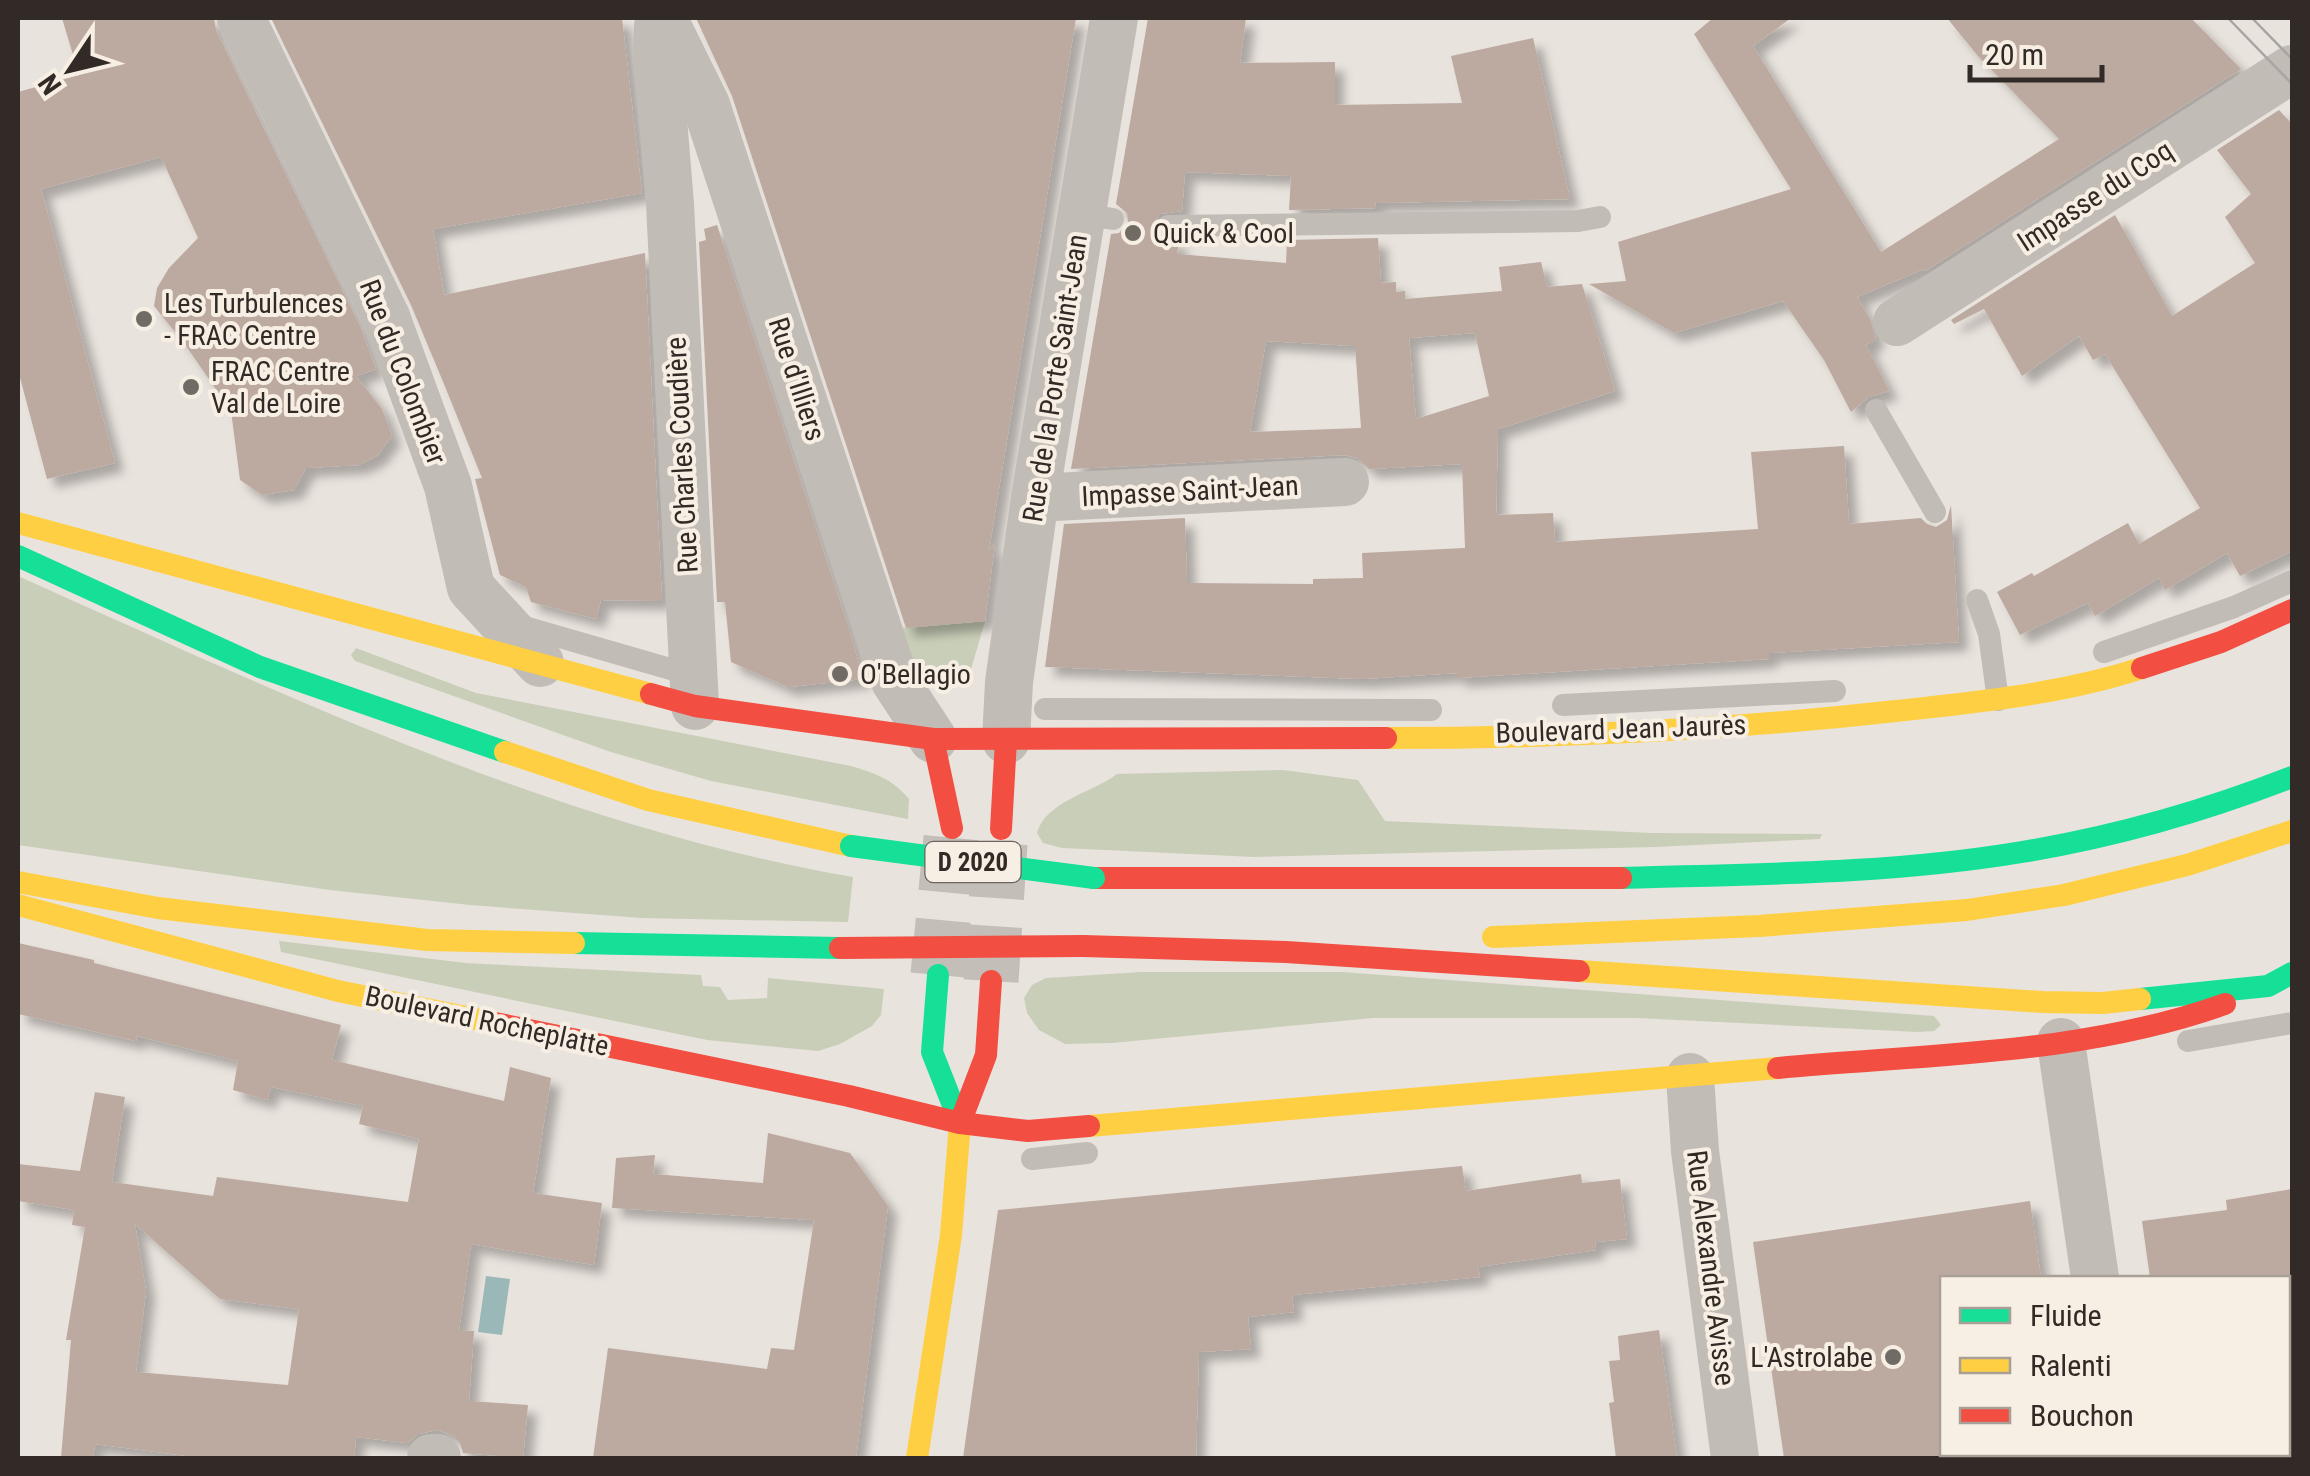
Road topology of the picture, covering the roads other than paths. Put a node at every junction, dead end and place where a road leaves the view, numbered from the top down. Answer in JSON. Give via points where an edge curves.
{"nodes":[{"id":1,"x":241,"y":18,"type":"edge"},
{"id":2,"x":661,"y":18,"type":"edge"},
{"id":3,"x":1114,"y":18,"type":"edge"},
{"id":4,"x":2292,"y":68,"type":"edge"},
{"id":5,"x":670,"y":204,"type":"joint"},
{"id":6,"x":1600,"y":217,"type":"dead end"},
{"id":7,"x":1168,"y":226,"type":"dead end"},
{"id":8,"x":1897,"y":322,"type":"dead end"},
{"id":9,"x":1876,"y":410,"type":"dead end"},
{"id":10,"x":1345,"y":482,"type":"dead end"},
{"id":11,"x":1035,"y":498,"type":"junction"},
{"id":12,"x":1935,"y":512,"type":"dead end"},
{"id":13,"x":18,"y":522,"type":"edge"},
{"id":14,"x":18,"y":556,"type":"edge"},
{"id":15,"x":2292,"y":581,"type":"edge"},
{"id":16,"x":1977,"y":600,"type":"dead end"},
{"id":17,"x":2292,"y":610,"type":"edge"},
{"id":18,"x":498,"y":620,"type":"junction"},
{"id":19,"x":2076,"y":661,"type":"dead end"},
{"id":20,"x":540,"y":663,"type":"junction"},
{"id":21,"x":1862,"y":689,"type":"dead end"},
{"id":22,"x":694,"y":691,"type":"junction"},
{"id":23,"x":1998,"y":700,"type":"junction"},
{"id":24,"x":1531,"y":707,"type":"dead end"},
{"id":25,"x":1045,"y":709,"type":"dead end"},
{"id":26,"x":852,"y":710,"type":"dead end"},
{"id":27,"x":1456,"y":710,"type":"dead end"},
{"id":28,"x":933,"y":739,"type":"junction"},
{"id":29,"x":1006,"y":740,"type":"junction"},
{"id":30,"x":2292,"y":777,"type":"edge"},
{"id":31,"x":952,"y":828,"type":"tunnel mouth"},
{"id":32,"x":1001,"y":830,"type":"tunnel mouth"},
{"id":33,"x":2292,"y":831,"type":"edge"},
{"id":34,"x":18,"y":882,"type":"edge"},
{"id":35,"x":18,"y":905,"type":"edge"},
{"id":36,"x":1286,"y":952,"type":"junction"},
{"id":37,"x":2292,"y":973,"type":"edge"},
{"id":38,"x":938,"y":975,"type":"tunnel mouth"},
{"id":39,"x":991,"y":981,"type":"tunnel mouth"},
{"id":40,"x":2268,"y":986,"type":"junction"},
{"id":41,"x":2292,"y":1023,"type":"edge"},
{"id":42,"x":2063,"y":1052,"type":"junction"},
{"id":43,"x":1678,"y":1094,"type":"junction"},
{"id":44,"x":960,"y":1123,"type":"junction"},
{"id":45,"x":1200,"y":1140,"type":"dead end"},
{"id":46,"x":1106,"y":1150,"type":"dead end"},
{"id":47,"x":1032,"y":1159,"type":"dead end"},
{"id":48,"x":2095,"y":1276,"type":"edge"},
{"id":49,"x":917,"y":1458,"type":"edge"},
{"id":50,"x":1735,"y":1458,"type":"edge"}],
"edges":[{"from":1,"to":18,"type":"street","name":"Rue du Colombier","via":[[386,317],[448,486],[471,588]]},
{"from":2,"to":5,"type":"street","name":"Rue d'Illiers","via":[[657,47]]},
{"from":2,"to":28,"type":"street","name":"Rue d'Illiers","via":[[706,105],[895,681]]},
{"from":3,"to":11,"type":"street","name":"Rue de la Porte Saint-Jean","via":[[1098,216]]},
{"from":4,"to":8,"type":"street","name":"Impasse du Coq"},
{"from":5,"to":22,"type":"street","name":"Rue Charles Coudière"},
{"from":6,"to":7,"type":"lane"},
{"from":9,"to":12,"type":"lane"},
{"from":10,"to":11,"type":"street","name":"Impasse Saint-Jean"},
{"from":11,"to":29,"type":"street","name":"Rue de la Porte Saint-Jean"},
{"from":13,"to":20,"type":"main road"},
{"from":14,"to":30,"type":"main road","number":"D 2020","bridge":true,"via":[[260,668],[648,800],[852,846],[1094,878],[1558,880],[1944,862],[2024,852],[2210,809]]},
{"from":15,"to":19,"type":"lane"},
{"from":16,"to":23,"type":"lane"},
{"from":17,"to":23,"type":"main road","name":"Boulevard Jean Jaurès","via":[[2221,642],[2093,684]]},
{"from":18,"to":20,"type":"street","name":"Rue du Colombier"},
{"from":18,"to":22,"type":"lane"},
{"from":20,"to":22,"type":"main road"},
{"from":21,"to":24,"type":"lane"},
{"from":22,"to":26,"type":"lane"},
{"from":22,"to":28,"type":"main road"},
{"from":23,"to":29,"type":"main road","name":"Boulevard Jean Jaurès","via":[[1704,728]]},
{"from":25,"to":27,"type":"lane"},
{"from":28,"to":29,"type":"main road","name":"Boulevard Jean Jaurès"},
{"from":28,"to":31,"type":"main road"},
{"from":29,"to":32,"type":"main road"},
{"from":33,"to":36,"type":"main road","via":[[2187,866],[1966,910]]},
{"from":34,"to":36,"type":"main road","bridge":true,"via":[[158,908],[427,940]]},
{"from":35,"to":44,"type":"main road","name":"Boulevard Rocheplatte","via":[[338,990]]},
{"from":36,"to":40,"type":"main road","via":[[2042,1002],[2103,1003]]},
{"from":37,"to":40,"type":"main road"},
{"from":38,"to":44,"type":"main road","via":[[932,1052]]},
{"from":39,"to":44,"type":"main road","via":[[986,1055]]},
{"from":40,"to":42,"type":"main road","via":[[2213,1010]]},
{"from":41,"to":42,"type":"lane"},
{"from":42,"to":43,"type":"main road"},
{"from":42,"to":48,"type":"street"},
{"from":43,"to":44,"type":"main road","via":[[1028,1132]]},
{"from":43,"to":45,"type":"lane"},
{"from":43,"to":50,"type":"street","name":"Rue Alexandre Avisse","via":[[1696,1151]]},
{"from":44,"to":49,"type":"main road","via":[[951,1235]]},
{"from":46,"to":47,"type":"lane"}]}
